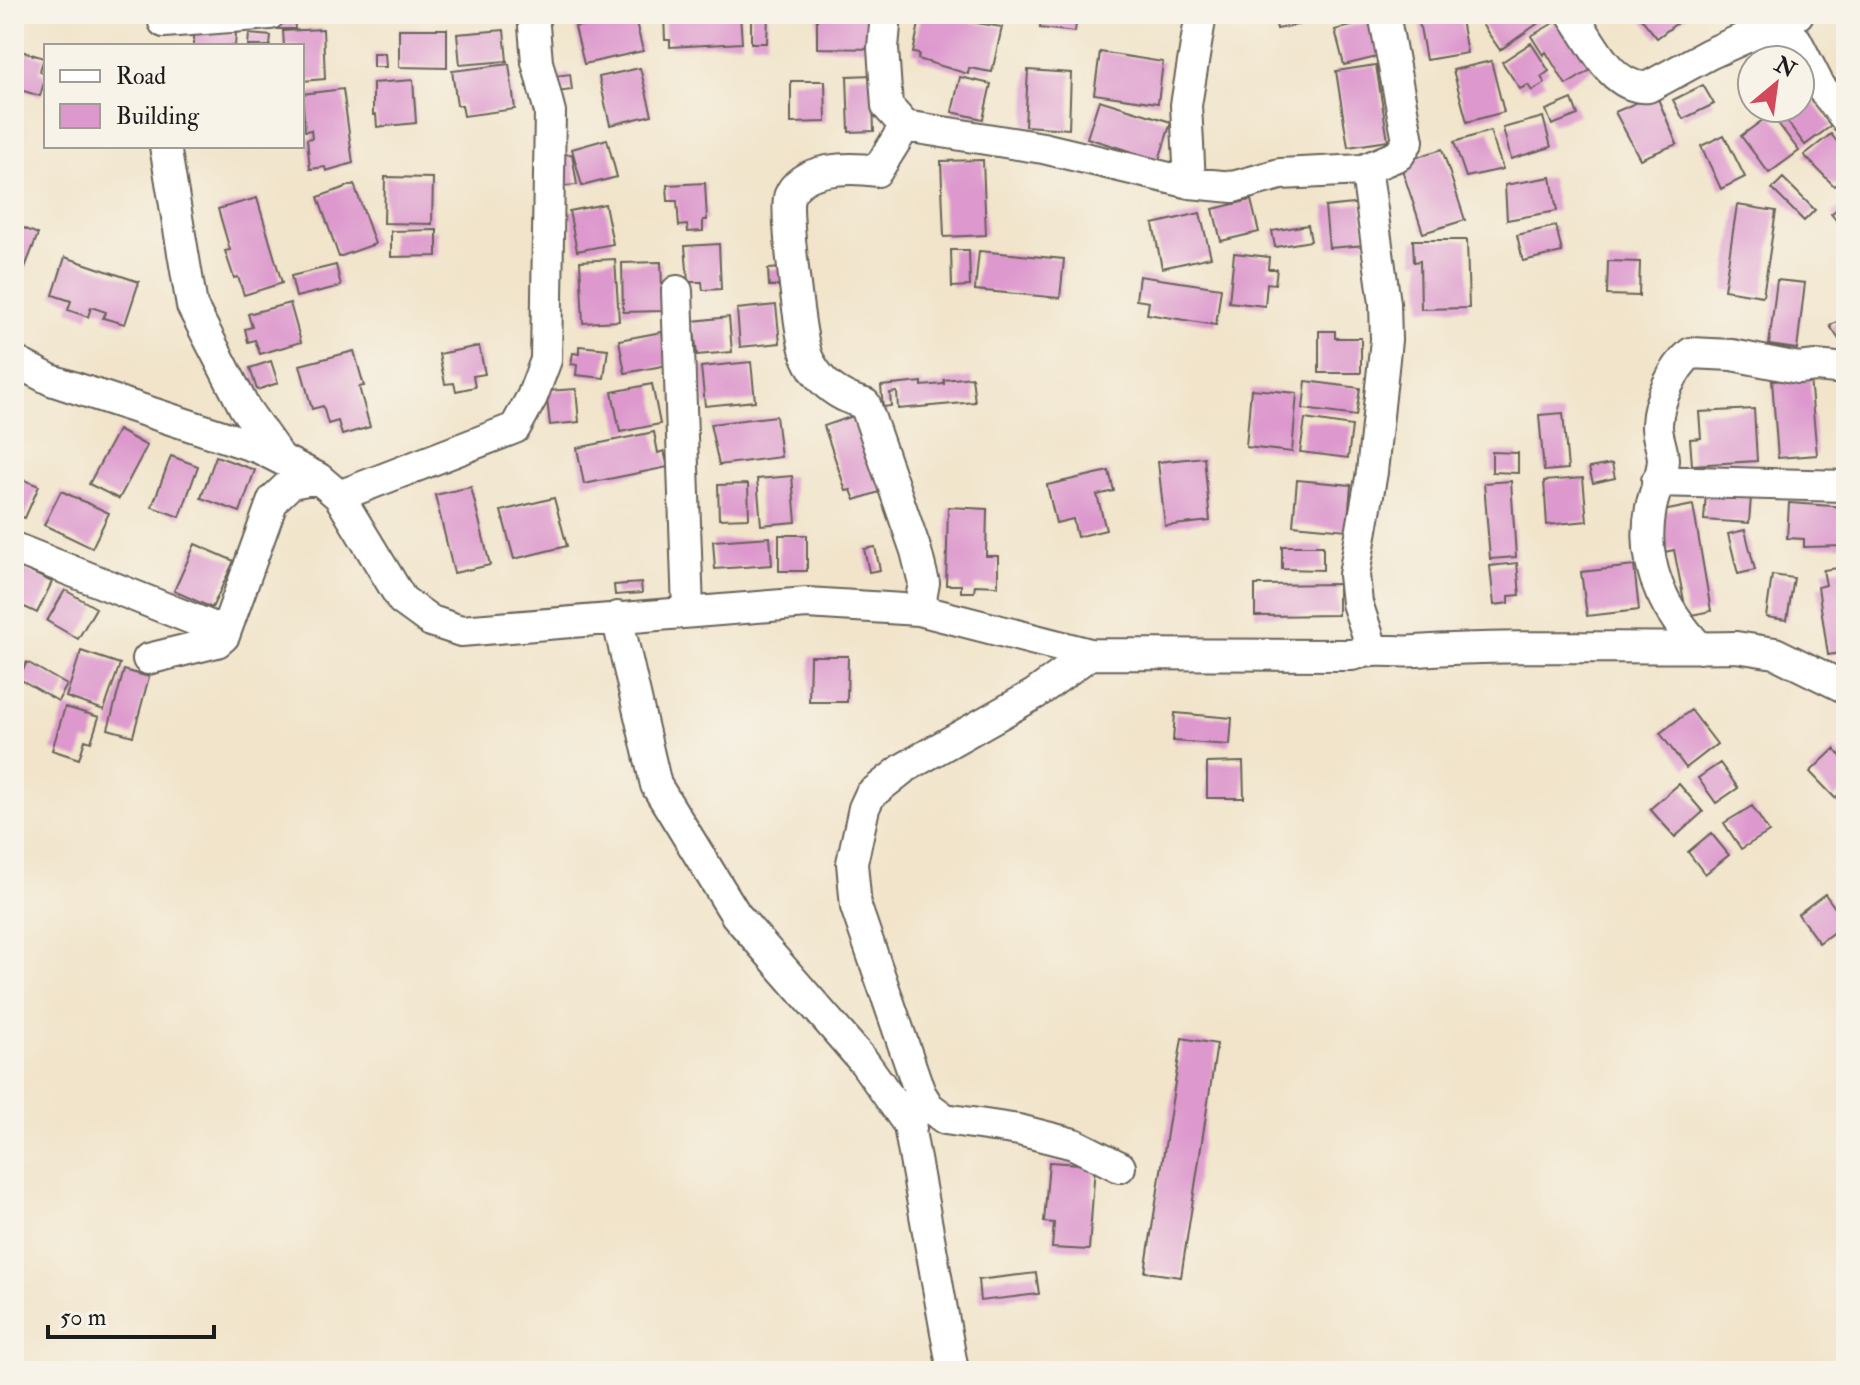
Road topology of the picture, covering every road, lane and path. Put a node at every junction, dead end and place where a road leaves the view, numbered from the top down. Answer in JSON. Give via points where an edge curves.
{"nodes":[{"id":1,"x":270,"y":14,"type":"edge"},
{"id":2,"x":533,"y":14,"type":"edge"},
{"id":3,"x":886,"y":14,"type":"edge"},
{"id":4,"x":1201,"y":14,"type":"edge"},
{"id":5,"x":1384,"y":14,"type":"edge"},
{"id":6,"x":1572,"y":14,"type":"edge"},
{"id":7,"x":1800,"y":23,"type":"edge"},
{"id":8,"x":163,"y":27,"type":"edge"},
{"id":9,"x":1846,"y":119,"type":"edge"},
{"id":10,"x":905,"y":126,"type":"junction"},
{"id":11,"x":165,"y":148,"type":"edge"},
{"id":12,"x":1363,"y":170,"type":"junction"},
{"id":13,"x":1190,"y":183,"type":"junction"},
{"id":14,"x":677,"y":291,"type":"dead end"},
{"id":15,"x":14,"y":361,"type":"edge"},
{"id":16,"x":1846,"y":369,"type":"edge"},
{"id":17,"x":283,"y":460,"type":"junction"},
{"id":18,"x":1657,"y":481,"type":"junction"},
{"id":19,"x":1846,"y":486,"type":"edge"},
{"id":20,"x":328,"y":487,"type":"junction"},
{"id":21,"x":14,"y":548,"type":"edge"},
{"id":22,"x":919,"y":610,"type":"junction"},
{"id":23,"x":688,"y":611,"type":"junction"},
{"id":24,"x":617,"y":617,"type":"junction"},
{"id":25,"x":225,"y":632,"type":"junction"},
{"id":26,"x":1372,"y":648,"type":"junction"},
{"id":27,"x":1700,"y":648,"type":"junction"},
{"id":28,"x":1090,"y":654,"type":"junction"},
{"id":29,"x":148,"y":659,"type":"dead end"},
{"id":30,"x":1846,"y":688,"type":"edge"},
{"id":31,"x":866,"y":937,"type":"junction"},
{"id":32,"x":911,"y":1128,"type":"junction"},
{"id":33,"x":1120,"y":1167,"type":"dead end"},
{"id":34,"x":953,"y":1371,"type":"edge"}],
"edges":[{"from":1,"to":8,"type":"street"},
{"from":2,"to":20,"type":"street","via":[[537,62],[550,112],[546,360],[532,397],[515,428]]},
{"from":3,"to":10,"type":"street","via":[[887,106]]},
{"from":4,"to":13,"type":"street","via":[[1186,105]]},
{"from":5,"to":12,"type":"street","via":[[1408,141],[1399,155]]},
{"from":6,"to":7,"type":"street","via":[[1615,74],[1636,88],[1648,87],[1767,28]]},
{"from":7,"to":9,"type":"street","via":[[1819,85]]},
{"from":10,"to":13,"type":"street","via":[[1043,148]]},
{"from":10,"to":22,"type":"street","via":[[877,171],[829,170],[804,179],[789,196],[786,224],[805,351],[819,376],[845,398],[865,404],[916,551],[924,583]]},
{"from":11,"to":17,"type":"street","via":[[192,306],[244,407]]},
{"from":12,"to":13,"type":"street","via":[[1280,174],[1233,187]]},
{"from":12,"to":26,"type":"street","via":[[1383,287],[1386,340],[1354,575]]},
{"from":14,"to":23,"type":"street"},
{"from":15,"to":17,"type":"street","via":[[51,380]]},
{"from":16,"to":18,"type":"street","via":[[1691,353],[1676,366],[1657,423],[1663,460]]},
{"from":17,"to":20,"type":"street"},
{"from":18,"to":19,"type":"street"},
{"from":18,"to":27,"type":"street","via":[[1649,546],[1655,572],[1672,619]]},
{"from":20,"to":24,"type":"street","via":[[402,600],[431,621],[461,631]]},
{"from":20,"to":25,"type":"street","via":[[291,483],[273,500]]},
{"from":21,"to":25,"type":"street"},
{"from":22,"to":23,"type":"street","via":[[807,603]]},
{"from":22,"to":28,"type":"street"},
{"from":23,"to":24,"type":"street"},
{"from":24,"to":32,"type":"street","via":[[656,785],[736,915],[864,1062]]},
{"from":25,"to":29,"type":"street","via":[[217,642]]},
{"from":26,"to":27,"type":"street","via":[[1391,653],[1491,646]]},
{"from":26,"to":28,"type":"street","via":[[1352,655]]},
{"from":27,"to":30,"type":"street","via":[[1775,653]]},
{"from":28,"to":31,"type":"street","via":[[870,795],[851,882]]},
{"from":31,"to":32,"type":"street","via":[[871,992]]},
{"from":31,"to":33,"type":"street","via":[[920,1093],[936,1115],[1074,1144]]},
{"from":32,"to":34,"type":"street","via":[[921,1210]]}]}
